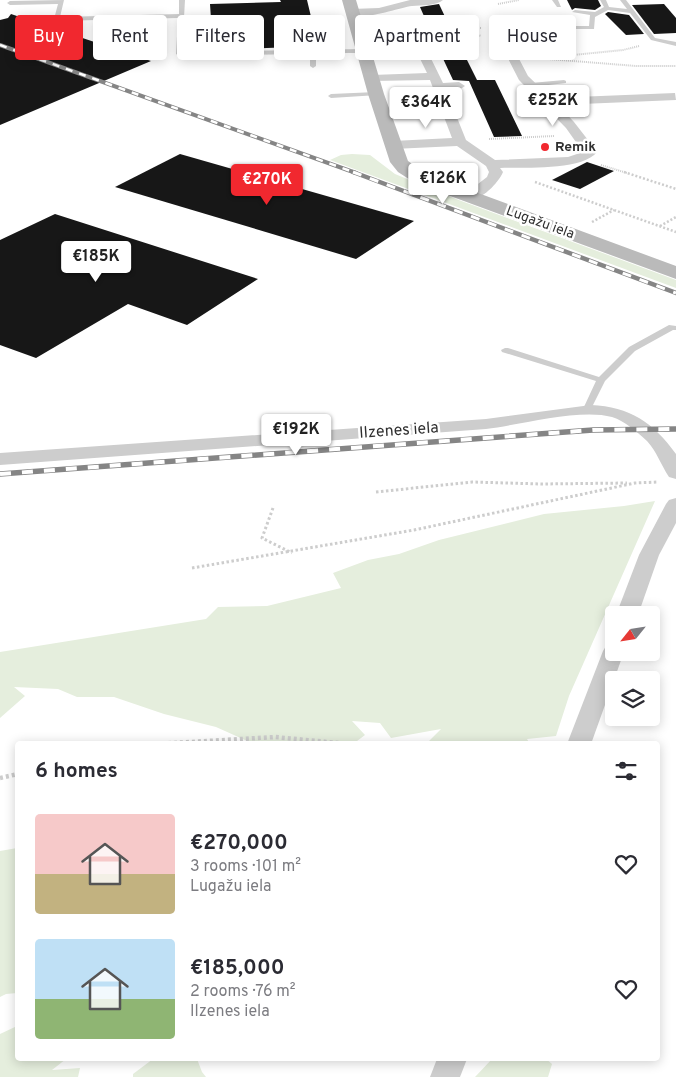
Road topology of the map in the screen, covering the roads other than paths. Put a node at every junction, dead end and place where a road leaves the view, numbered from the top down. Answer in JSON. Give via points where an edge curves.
{"nodes":[{"id":1,"x":182,"y":0,"type":"edge"},
{"id":2,"x":555,"y":0,"type":"edge"},
{"id":3,"x":604,"y":0,"type":"edge"},
{"id":4,"x":623,"y":0,"type":"edge"},
{"id":5,"x":61,"y":1,"type":"edge"},
{"id":6,"x":10,"y":3,"type":"dead end"},
{"id":7,"x":400,"y":5,"type":"junction"},
{"id":8,"x":436,"y":5,"type":"edge"},
{"id":9,"x":559,"y":6,"type":"dead end"},
{"id":10,"x":607,"y":8,"type":"junction"},
{"id":11,"x":630,"y":10,"type":"junction"},
{"id":12,"x":379,"y":11,"type":"junction"},
{"id":13,"x":575,"y":12,"type":"dead end"},
{"id":14,"x":353,"y":14,"type":"edge"},
{"id":15,"x":595,"y":14,"type":"junction"},
{"id":16,"x":181,"y":15,"type":"edge"},
{"id":17,"x":395,"y":15,"type":"edge"},
{"id":18,"x":409,"y":15,"type":"edge"},
{"id":19,"x":421,"y":15,"type":"edge"},
{"id":20,"x":177,"y":16,"type":"edge"},
{"id":21,"x":576,"y":28,"type":"edge"},
{"id":22,"x":676,"y":44,"type":"edge"},
{"id":23,"x":313,"y":60,"type":"edge"},
{"id":24,"x":366,"y":60,"type":"edge"},
{"id":25,"x":428,"y":60,"type":"edge"},
{"id":26,"x":513,"y":60,"type":"edge"},
{"id":27,"x":313,"y":66,"type":"dead end"},
{"id":28,"x":436,"y":82,"type":"junction"},
{"id":29,"x":564,"y":82,"type":"dead end"},
{"id":30,"x":531,"y":85,"type":"junction"},
{"id":31,"x":374,"y":86,"type":"junction"},
{"id":32,"x":459,"y":86,"type":"dead end"},
{"id":33,"x":331,"y":96,"type":"dead end"},
{"id":34,"x":675,"y":97,"type":"edge"},
{"id":35,"x":548,"y":102,"type":"junction"},
{"id":36,"x":460,"y":142,"type":"junction"},
{"id":37,"x":393,"y":145,"type":"junction"},
{"id":38,"x":492,"y":164,"type":"junction"},
{"id":39,"x":470,"y":197,"type":"junction"},
{"id":40,"x":676,"y":273,"type":"edge"},
{"id":41,"x":676,"y":328,"type":"edge"},
{"id":42,"x":504,"y":350,"type":"dead end"},
{"id":43,"x":601,"y":380,"type":"junction"},
{"id":44,"x":587,"y":409,"type":"junction"},
{"id":45,"x":0,"y":458,"type":"edge"},
{"id":46,"x":676,"y":473,"type":"edge"},
{"id":47,"x":676,"y":504,"type":"edge"},
{"id":48,"x":630,"y":606,"type":"edge"},
{"id":49,"x":610,"y":661,"type":"edge"},
{"id":50,"x":580,"y":741,"type":"edge"},
{"id":51,"x":451,"y":1061,"type":"edge"},
{"id":52,"x":445,"y":1077,"type":"edge"}],
"edges":[{"from":1,"to":16,"type":"lane"},
{"from":2,"to":9,"type":"lane"},
{"from":3,"to":10,"type":"lane"},
{"from":4,"to":11,"type":"lane"},
{"from":5,"to":6,"type":"lane"},
{"from":5,"to":20,"type":"lane","via":[[57,19]]},
{"from":7,"to":8,"type":"street"},
{"from":7,"to":12,"type":"street"},
{"from":7,"to":18,"type":"street"},
{"from":8,"to":19,"type":"street"},
{"from":10,"to":11,"type":"lane"},
{"from":10,"to":15,"type":"lane"},
{"from":11,"to":22,"type":"lane","via":[[653,39]]},
{"from":12,"to":14,"type":"street"},
{"from":12,"to":17,"type":"street"},
{"from":13,"to":15,"type":"lane"},
{"from":15,"to":21,"type":"lane","via":[[592,16],[592,28]]},
{"from":23,"to":27,"type":"lane"},
{"from":24,"to":31,"type":"street","name":"Lugažu iela"},
{"from":25,"to":28,"type":"street"},
{"from":26,"to":30,"type":"street"},
{"from":28,"to":31,"type":"street"},
{"from":28,"to":32,"type":"street"},
{"from":28,"to":36,"type":"street"},
{"from":29,"to":30,"type":"lane"},
{"from":30,"to":35,"type":"street"},
{"from":31,"to":33,"type":"lane"},
{"from":31,"to":37,"type":"street","name":"Lugažu iela"},
{"from":34,"to":35,"type":"street"},
{"from":35,"to":38,"type":"street","via":[[590,152],[582,158],[569,160]]},
{"from":36,"to":37,"type":"street"},
{"from":36,"to":38,"type":"street"},
{"from":37,"to":39,"type":"street","name":"Lugažu iela","via":[[404,168],[422,179]]},
{"from":38,"to":39,"type":"street","via":[[496,172],[494,178]]},
{"from":39,"to":40,"type":"street","name":"Lugažu iela"},
{"from":41,"to":43,"type":"lane","via":[[632,349]]},
{"from":42,"to":43,"type":"lane"},
{"from":43,"to":44,"type":"lane"},
{"from":44,"to":45,"type":"street","name":"Ilzenes iela","via":[[488,424]]},
{"from":44,"to":46,"type":"street","name":"Ilzenes iela","via":[[620,414],[646,429],[673,463]]},
{"from":47,"to":48,"type":"street","via":[[649,555]]},
{"from":49,"to":50,"type":"street"},
{"from":51,"to":52,"type":"street"}]}
